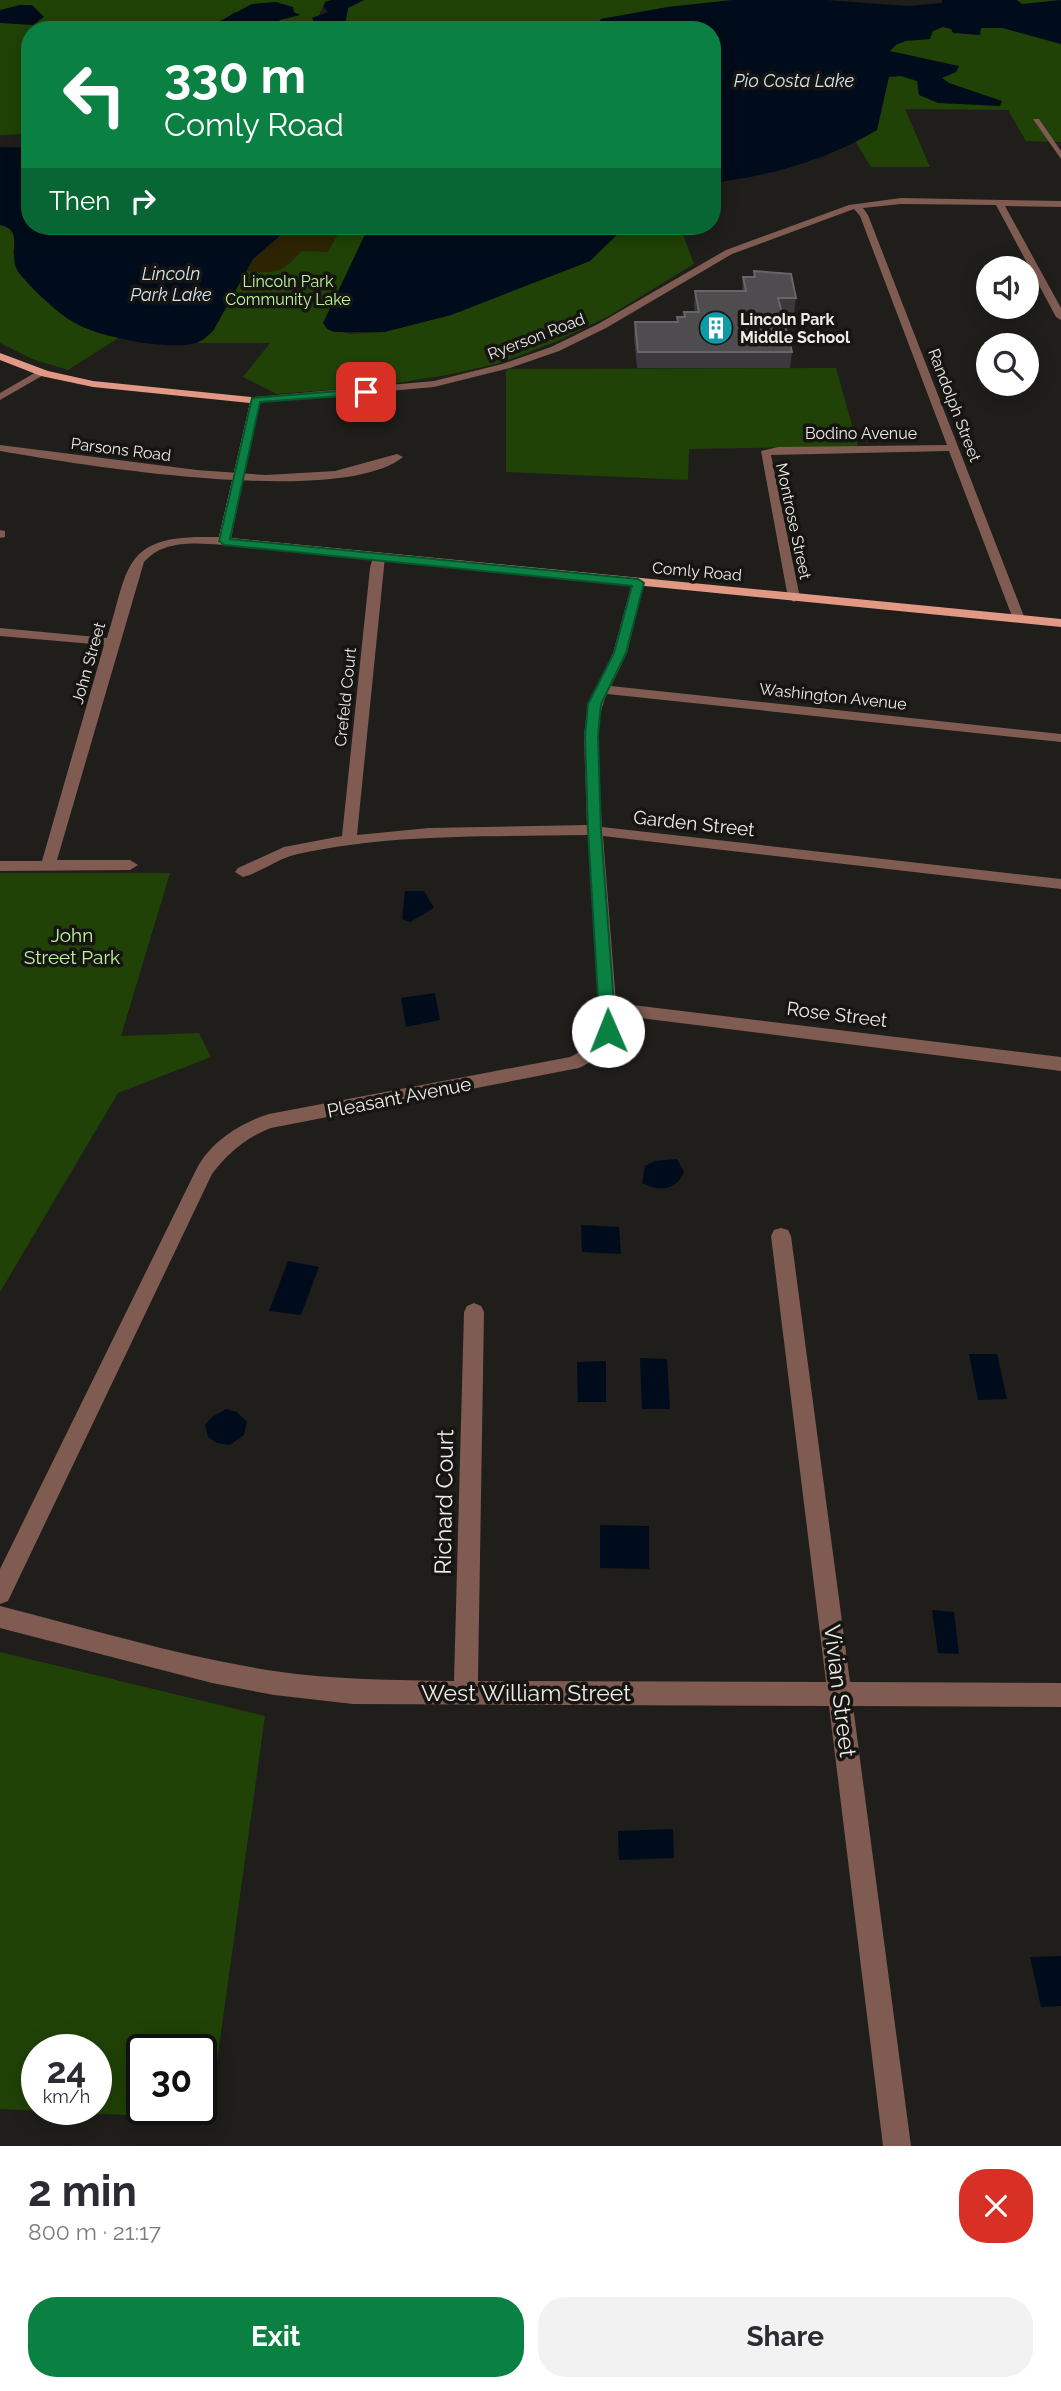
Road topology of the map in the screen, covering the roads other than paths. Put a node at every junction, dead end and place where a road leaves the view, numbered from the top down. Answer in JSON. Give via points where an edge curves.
{"nodes":[{"id":1,"x":1036,"y":121,"type":"dead end"},
{"id":2,"x":1061,"y":157,"type":"edge"},
{"id":3,"x":999,"y":203,"type":"junction"},
{"id":4,"x":1061,"y":204,"type":"edge"},
{"id":5,"x":856,"y":206,"type":"junction"},
{"id":6,"x":1061,"y":317,"type":"edge"},
{"id":7,"x":0,"y":356,"type":"edge"},
{"id":8,"x":42,"y":373,"type":"junction"},
{"id":9,"x":166,"y":393,"type":"junction"},
{"id":10,"x":0,"y":397,"type":"edge"},
{"id":11,"x":256,"y":400,"type":"junction"},
{"id":12,"x":250,"y":420,"type":"junction"},
{"id":13,"x":0,"y":447,"type":"edge"},
{"id":14,"x":955,"y":448,"type":"junction"},
{"id":15,"x":767,"y":452,"type":"joint"},
{"id":16,"x":397,"y":457,"type":"dead end"},
{"id":17,"x":239,"y":475,"type":"junction"},
{"id":18,"x":224,"y":541,"type":"junction"},
{"id":19,"x":380,"y":557,"type":"junction"},
{"id":20,"x":638,"y":583,"type":"junction"},
{"id":21,"x":794,"y":598,"type":"junction"},
{"id":22,"x":1019,"y":619,"type":"junction"},
{"id":23,"x":1061,"y":623,"type":"edge"},
{"id":24,"x":0,"y":632,"type":"edge"},
{"id":25,"x":111,"y":642,"type":"junction"},
{"id":26,"x":601,"y":689,"type":"junction"},
{"id":27,"x":1061,"y":738,"type":"edge"},
{"id":28,"x":594,"y":831,"type":"junction"},
{"id":29,"x":349,"y":841,"type":"junction"},
{"id":30,"x":130,"y":865,"type":"dead end"},
{"id":31,"x":0,"y":866,"type":"edge"},
{"id":32,"x":48,"y":866,"type":"junction"},
{"id":33,"x":243,"y":872,"type":"dead end"},
{"id":34,"x":1061,"y":884,"type":"edge"},
{"id":35,"x":608,"y":1008,"type":"junction"},
{"id":36,"x":1061,"y":1064,"type":"edge"},
{"id":37,"x":781,"y":1236,"type":"dead end"},
{"id":38,"x":474,"y":1312,"type":"dead end"},
{"id":39,"x":0,"y":1593,"type":"edge"},
{"id":40,"x":0,"y":1617,"type":"edge"},
{"id":41,"x":466,"y":1693,"type":"junction"},
{"id":42,"x":840,"y":1695,"type":"junction"},
{"id":43,"x":1061,"y":1695,"type":"edge"},
{"id":44,"x":897,"y":2146,"type":"edge"}],
"edges":[{"from":1,"to":2,"type":"street"},
{"from":3,"to":4,"type":"street","name":"Ryerson Road"},
{"from":3,"to":5,"type":"street","name":"Ryerson Road","via":[[901,201]]},
{"from":3,"to":6,"type":"street"},
{"from":5,"to":11,"type":"street","name":"Ryerson Road","via":[[729,252],[602,326],[506,366],[449,382]]},
{"from":5,"to":14,"type":"street","name":"Randolph Street","via":[[864,215]]},
{"from":7,"to":8,"type":"main road","name":"Ryerson Road"},
{"from":8,"to":9,"type":"main road","name":"Ryerson Road"},
{"from":8,"to":10,"type":"street"},
{"from":9,"to":11,"type":"main road","name":"Ryerson Road"},
{"from":9,"to":12,"type":"main road","via":[[231,405]]},
{"from":11,"to":12,"type":"main road"},
{"from":12,"to":17,"type":"main road"},
{"from":13,"to":17,"type":"street","name":"Parsons Road","via":[[162,470]]},
{"from":14,"to":15,"type":"street","name":"Bodino Avenue"},
{"from":14,"to":22,"type":"street","name":"Randolph Street"},
{"from":15,"to":21,"type":"street","name":"Montrose Street","via":[[765,461]]},
{"from":16,"to":17,"type":"street","name":"Parsons Road","via":[[377,466],[328,475]]},
{"from":17,"to":18,"type":"main road"},
{"from":18,"to":19,"type":"main road","name":"Comly Road"},
{"from":18,"to":25,"type":"street","name":"John Street","via":[[163,544],[144,552]]},
{"from":19,"to":20,"type":"main road","name":"Comly Road"},
{"from":19,"to":29,"type":"street","name":"Crefeld Court"},
{"from":20,"to":21,"type":"main road","name":"Comly Road"},
{"from":20,"to":26,"type":"street","name":"Pleasant Avenue","via":[[620,653]]},
{"from":21,"to":22,"type":"main road","name":"Comly Road"},
{"from":22,"to":23,"type":"main road","name":"Comly Road"},
{"from":24,"to":25,"type":"street"},
{"from":25,"to":32,"type":"street","name":"John Street"},
{"from":26,"to":27,"type":"street","name":"Washington Avenue"},
{"from":26,"to":28,"type":"street","name":"Pleasant Avenue","via":[[594,704],[591,736]]},
{"from":28,"to":29,"type":"street","name":"Garden Street","via":[[429,833]]},
{"from":28,"to":34,"type":"street","name":"Garden Street"},
{"from":28,"to":35,"type":"street","name":"Pleasant Avenue"},
{"from":29,"to":33,"type":"street","name":"Garden Street","via":[[289,851]]},
{"from":30,"to":32,"type":"street"},
{"from":31,"to":32,"type":"street"},
{"from":35,"to":36,"type":"street","name":"Rose Street"},
{"from":35,"to":39,"type":"street","name":"Pleasant Avenue","via":[[605,1039],[592,1054],[573,1063],[269,1121],[218,1152],[177,1225]]},
{"from":37,"to":42,"type":"street","name":"Vivian Street"},
{"from":38,"to":41,"type":"street","name":"Richard Court"},
{"from":40,"to":41,"type":"street","name":"West William Street","via":[[274,1683],[353,1692]]},
{"from":41,"to":42,"type":"street","name":"West William Street"},
{"from":42,"to":43,"type":"street","name":"West William Street"},
{"from":42,"to":44,"type":"street","name":"Vivian Street"}]}
